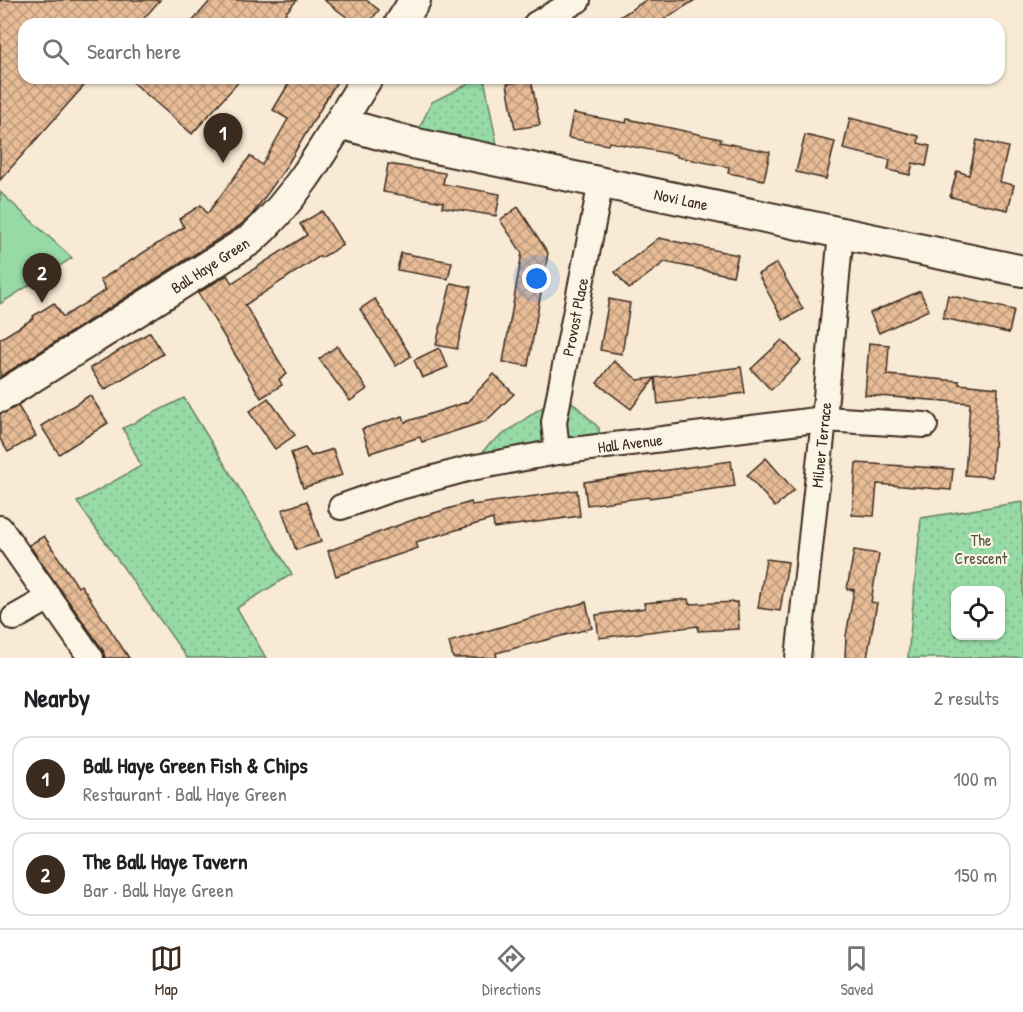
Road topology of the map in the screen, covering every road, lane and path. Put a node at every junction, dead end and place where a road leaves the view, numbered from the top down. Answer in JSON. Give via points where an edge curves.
{"nodes":[{"id":1,"x":415,"y":0,"type":"edge"},
{"id":2,"x":578,"y":0,"type":"edge"},
{"id":3,"x":404,"y":18,"type":"edge"},
{"id":4,"x":546,"y":18,"type":"edge"},
{"id":5,"x":363,"y":84,"type":"edge"},
{"id":6,"x":339,"y":123,"type":"junction"},
{"id":7,"x":601,"y":182,"type":"junction"},
{"id":8,"x":841,"y":232,"type":"junction"},
{"id":9,"x":1023,"y":271,"type":"edge"},
{"id":10,"x":0,"y":397,"type":"edge"},
{"id":11,"x":824,"y":419,"type":"junction"},
{"id":12,"x":925,"y":425,"type":"dead end"},
{"id":13,"x":557,"y":452,"type":"junction"},
{"id":14,"x":341,"y":507,"type":"dead end"},
{"id":15,"x":0,"y":528,"type":"edge"},
{"id":16,"x":49,"y":598,"type":"junction"},
{"id":17,"x":14,"y":618,"type":"dead end"},
{"id":18,"x":91,"y":658,"type":"edge"},
{"id":19,"x":798,"y":658,"type":"edge"}],
"edges":[{"from":1,"to":3,"type":"street"},
{"from":2,"to":4,"type":"street"},
{"from":5,"to":6,"type":"street","name":"Ball Haye Green"},
{"from":6,"to":7,"type":"street","name":"Novi Lane","via":[[412,143]]},
{"from":6,"to":10,"type":"street","name":"Ball Haye Green","via":[[272,220],[250,240]]},
{"from":7,"to":8,"type":"street","name":"Novi Lane"},
{"from":7,"to":13,"type":"street","name":"Provost Place","via":[[554,422]]},
{"from":8,"to":9,"type":"street","name":"Novi Lane"},
{"from":8,"to":11,"type":"street","name":"Milner Terrace"},
{"from":11,"to":12,"type":"street","name":"Hall Avenue"},
{"from":11,"to":13,"type":"street","name":"Hall Avenue"},
{"from":11,"to":19,"type":"street","name":"Milner Terrace"},
{"from":13,"to":14,"type":"street","name":"Hall Avenue","via":[[471,468]]},
{"from":15,"to":16,"type":"street"},
{"from":16,"to":17,"type":"street"},
{"from":16,"to":18,"type":"street"}]}
